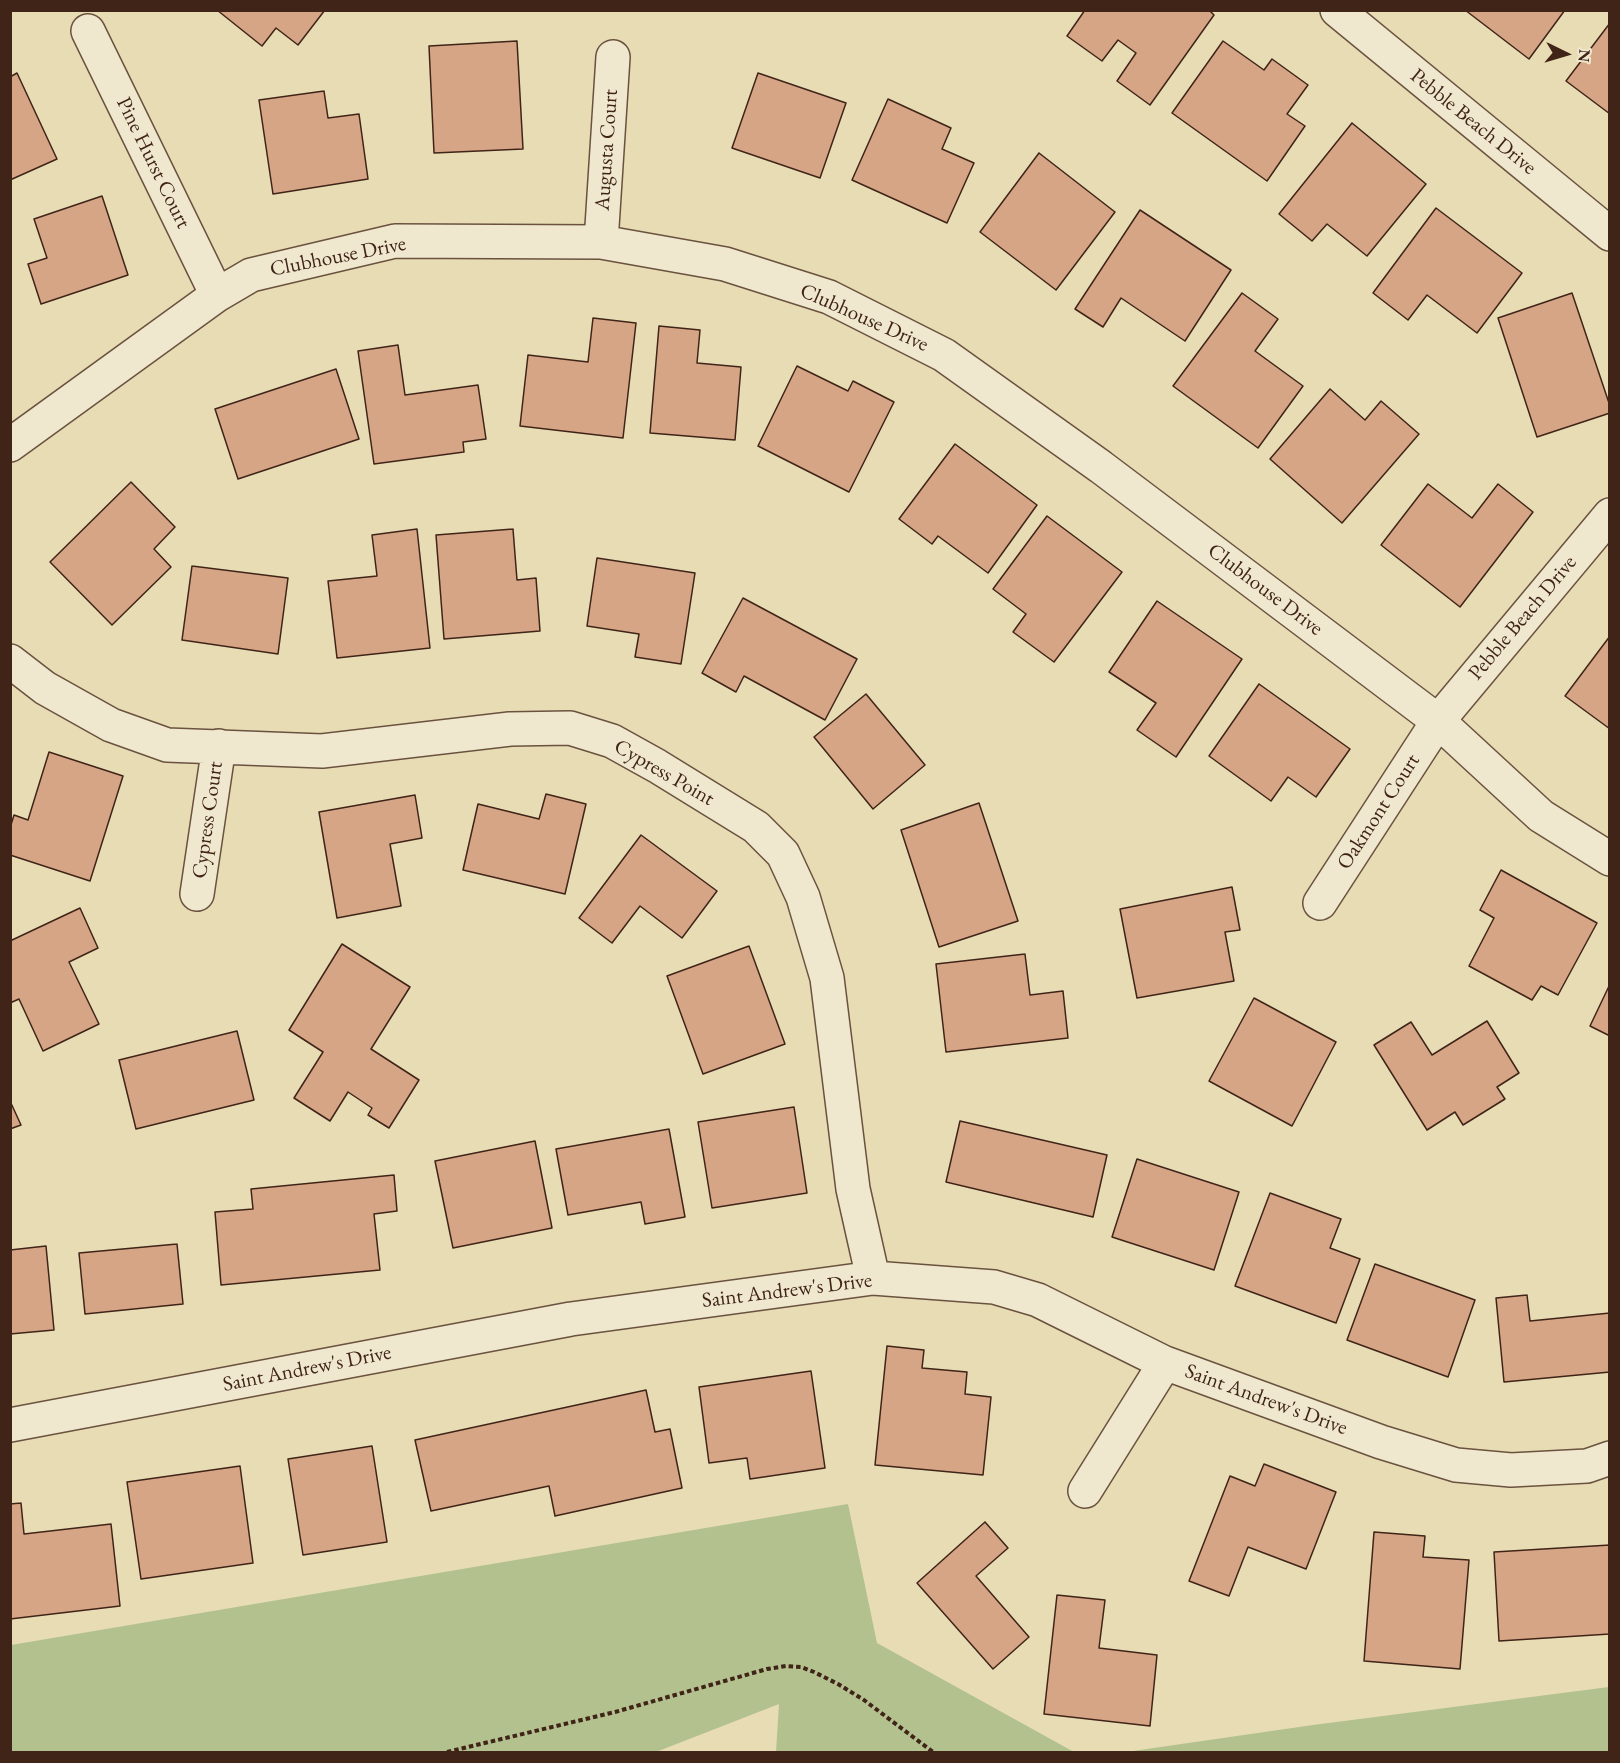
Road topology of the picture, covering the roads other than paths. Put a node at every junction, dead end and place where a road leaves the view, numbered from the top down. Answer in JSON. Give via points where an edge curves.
{"nodes":[{"id":1,"x":1337,"y":10,"type":"edge"},
{"id":2,"x":88,"y":31,"type":"dead end"},
{"id":3,"x":613,"y":57,"type":"dead end"},
{"id":4,"x":1610,"y":234,"type":"edge"},
{"id":5,"x":600,"y":242,"type":"junction"},
{"id":6,"x":217,"y":295,"type":"junction"},
{"id":7,"x":10,"y":446,"type":"edge"},
{"id":8,"x":1610,"y":515,"type":"edge"},
{"id":9,"x":10,"y":661,"type":"edge"},
{"id":10,"x":1438,"y":721,"type":"junction"},
{"id":11,"x":219,"y":746,"type":"junction"},
{"id":12,"x":1610,"y":859,"type":"edge"},
{"id":13,"x":197,"y":894,"type":"dead end"},
{"id":14,"x":1320,"y":903,"type":"dead end"},
{"id":15,"x":873,"y":1278,"type":"junction"},
{"id":16,"x":1165,"y":1363,"type":"junction"},
{"id":17,"x":10,"y":1425,"type":"edge"},
{"id":18,"x":1610,"y":1458,"type":"edge"},
{"id":19,"x":1085,"y":1491,"type":"dead end"}],
"edges":[{"from":1,"to":4,"type":"street","name":"Pebble Beach Drive"},
{"from":2,"to":6,"type":"street","name":"Pine Hurst Court"},
{"from":3,"to":5,"type":"street","name":"Augusta Court"},
{"from":5,"to":6,"type":"street","name":"Clubhouse Drive","via":[[395,242],[251,275]]},
{"from":5,"to":10,"type":"street","name":"Clubhouse Drive","via":[[725,264],[829,297],[945,355],[1101,467]]},
{"from":6,"to":7,"type":"street","name":"Clubhouse Drive"},
{"from":8,"to":10,"type":"street","name":"Pebble Beach Drive"},
{"from":9,"to":11,"type":"street","name":"Cypress Point","via":[[45,688],[111,725],[167,745]]},
{"from":10,"to":12,"type":"street","name":"Clubhouse Drive","via":[[1541,816]]},
{"from":10,"to":14,"type":"street","name":"Oakmont Court"},
{"from":11,"to":13,"type":"street","name":"Cypress Court"},
{"from":11,"to":15,"type":"street","name":"Cypress Point","via":[[322,751],[510,729],[570,728],[612,741],[756,827],[783,854],[803,897],[827,978],[853,1189]]},
{"from":15,"to":16,"type":"street","name":"Saint Andrew's Drive","via":[[994,1287],[1038,1300]]},
{"from":15,"to":17,"type":"street","name":"Saint Andrew's Drive","via":[[572,1319]]},
{"from":16,"to":18,"type":"street","name":"Saint Andrew's Drive","via":[[1381,1442],[1456,1465],[1511,1470],[1587,1466]]},
{"from":16,"to":19,"type":"street"}]}
